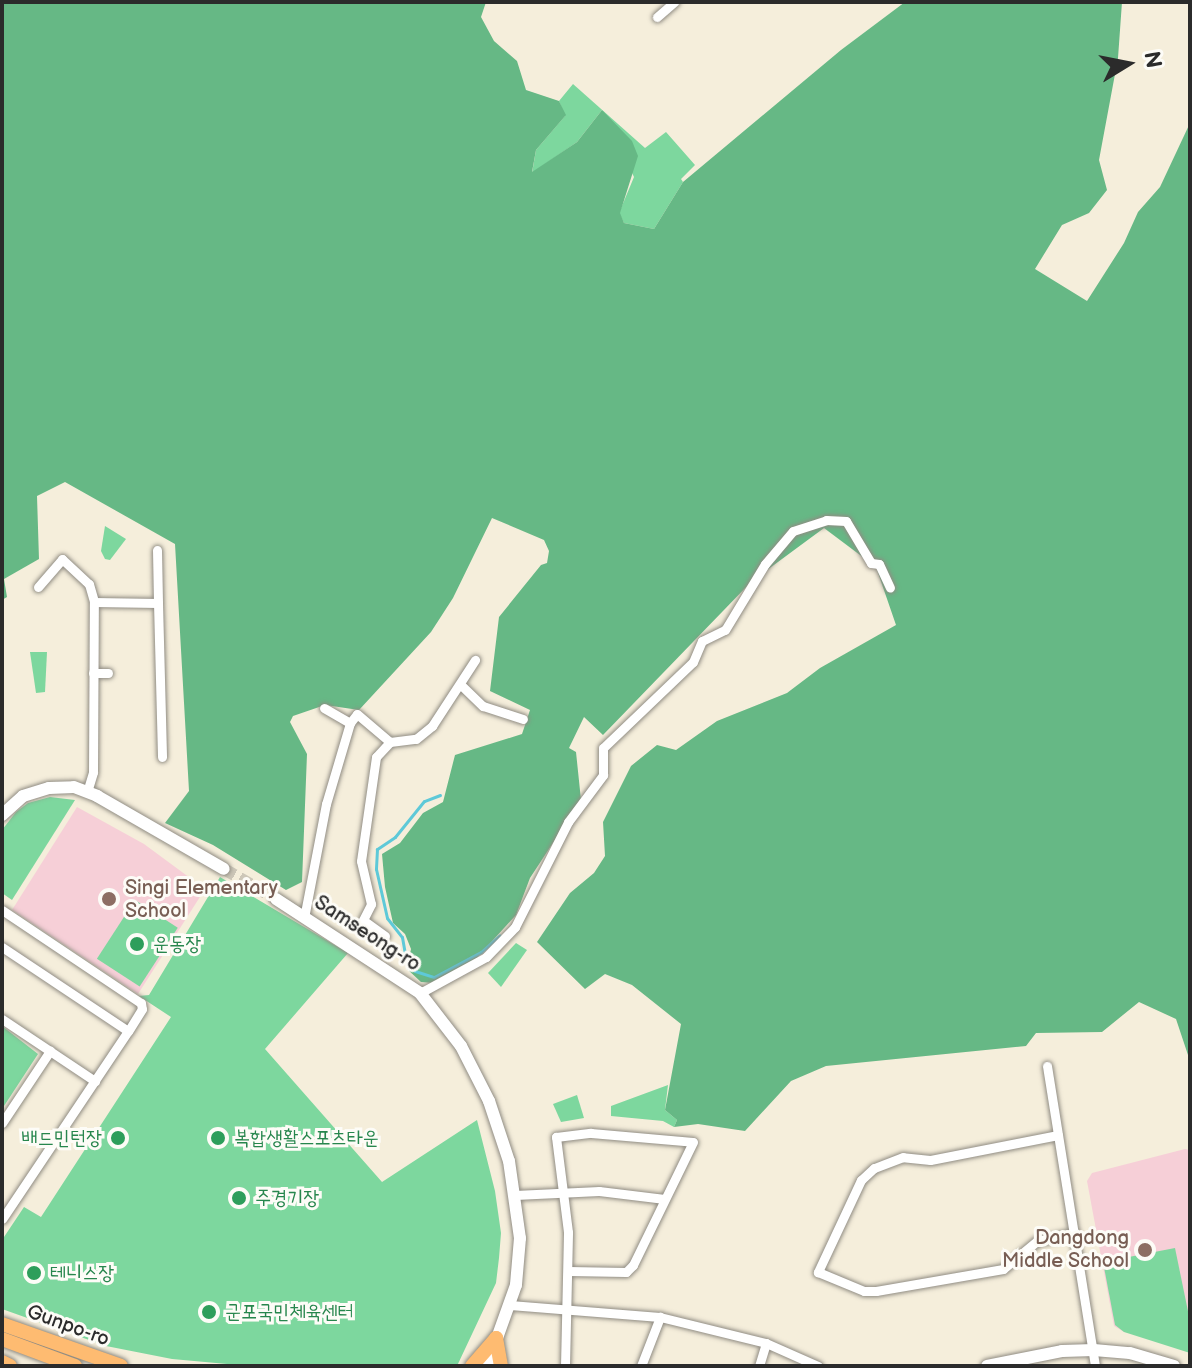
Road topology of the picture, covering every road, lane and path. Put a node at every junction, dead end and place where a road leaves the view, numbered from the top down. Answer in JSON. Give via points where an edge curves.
{"nodes":[{"id":1,"x":674,"y":2,"type":"edge"},
{"id":2,"x":657,"y":17,"type":"dead end"},
{"id":3,"x":157,"y":550,"type":"dead end"},
{"id":4,"x":38,"y":587,"type":"dead end"},
{"id":5,"x":890,"y":588,"type":"dead end"},
{"id":6,"x":94,"y":602,"type":"junction"},
{"id":7,"x":158,"y":603,"type":"junction"},
{"id":8,"x":475,"y":660,"type":"dead end"},
{"id":9,"x":93,"y":673,"type":"junction"},
{"id":10,"x":108,"y":673,"type":"dead end"},
{"id":11,"x":462,"y":686,"type":"junction"},
{"id":12,"x":324,"y":708,"type":"dead end"},
{"id":13,"x":354,"y":719,"type":"junction"},
{"id":14,"x":523,"y":719,"type":"dead end"},
{"id":15,"x":390,"y":742,"type":"junction"},
{"id":16,"x":162,"y":757,"type":"dead end"},
{"id":17,"x":87,"y":792,"type":"junction"},
{"id":18,"x":2,"y":815,"type":"edge"},
{"id":19,"x":224,"y":869,"type":"tunnel mouth"},
{"id":20,"x":276,"y":899,"type":"tunnel mouth"},
{"id":21,"x":2,"y":910,"type":"edge"},
{"id":22,"x":304,"y":918,"type":"junction"},
{"id":23,"x":385,"y":936,"type":"dead end"},
{"id":24,"x":2,"y":947,"type":"edge"},
{"id":25,"x":420,"y":993,"type":"junction"},
{"id":26,"x":2,"y":1019,"type":"edge"},
{"id":27,"x":128,"y":1031,"type":"junction"},
{"id":28,"x":50,"y":1051,"type":"junction"},
{"id":29,"x":1047,"y":1066,"type":"dead end"},
{"id":30,"x":95,"y":1081,"type":"junction"},
{"id":31,"x":2,"y":1123,"type":"edge"},
{"id":32,"x":1058,"y":1135,"type":"junction"},
{"id":33,"x":563,"y":1191,"type":"junction"},
{"id":34,"x":515,"y":1195,"type":"junction"},
{"id":35,"x":665,"y":1199,"type":"junction"},
{"id":36,"x":5,"y":1207,"type":"edge"},
{"id":37,"x":2,"y":1219,"type":"edge"},
{"id":38,"x":1075,"y":1233,"type":"junction"},
{"id":39,"x":568,"y":1271,"type":"junction"},
{"id":40,"x":510,"y":1305,"type":"junction"},
{"id":41,"x":566,"y":1310,"type":"junction"},
{"id":42,"x":660,"y":1317,"type":"junction"},
{"id":43,"x":2,"y":1324,"type":"edge"},
{"id":44,"x":496,"y":1338,"type":"junction"},
{"id":45,"x":2,"y":1339,"type":"edge"},
{"id":46,"x":766,"y":1343,"type":"junction"},
{"id":47,"x":2,"y":1349,"type":"edge"},
{"id":48,"x":1094,"y":1350,"type":"junction"},
{"id":49,"x":2,"y":1362,"type":"edge"},
{"id":50,"x":1022,"y":1363,"type":"edge"},
{"id":51,"x":10,"y":1366,"type":"edge"},
{"id":52,"x":49,"y":1366,"type":"edge"},
{"id":53,"x":75,"y":1366,"type":"edge"},
{"id":54,"x":121,"y":1366,"type":"edge"},
{"id":55,"x":472,"y":1366,"type":"edge"},
{"id":56,"x":487,"y":1366,"type":"edge"},
{"id":57,"x":501,"y":1366,"type":"edge"},
{"id":58,"x":565,"y":1366,"type":"edge"},
{"id":59,"x":641,"y":1366,"type":"edge"},
{"id":60,"x":759,"y":1366,"type":"edge"},
{"id":61,"x":818,"y":1366,"type":"edge"},
{"id":62,"x":987,"y":1366,"type":"edge"},
{"id":63,"x":1095,"y":1366,"type":"edge"},
{"id":64,"x":1174,"y":1366,"type":"edge"}],
"edges":[{"from":1,"to":2,"type":"street"},
{"from":3,"to":7,"type":"street"},
{"from":4,"to":6,"type":"street","via":[[62,559],[89,584]]},
{"from":5,"to":25,"type":"street","via":[[846,521],[826,520],[793,531],[765,564],[725,630],[702,641],[693,662],[603,748],[603,775],[568,822],[515,927],[486,957]]},
{"from":6,"to":7,"type":"street"},
{"from":6,"to":9,"type":"street"},
{"from":7,"to":16,"type":"street"},
{"from":8,"to":11,"type":"street"},
{"from":9,"to":10,"type":"street"},
{"from":9,"to":17,"type":"street","via":[[93,772]]},
{"from":11,"to":14,"type":"street","via":[[483,706]]},
{"from":11,"to":15,"type":"street","via":[[416,739]]},
{"from":12,"to":13,"type":"street"},
{"from":13,"to":15,"type":"street"},
{"from":13,"to":22,"type":"street","via":[[326,804]]},
{"from":15,"to":23,"type":"street","via":[[376,757],[361,861],[371,904],[363,920]]},
{"from":17,"to":18,"type":"street","via":[[49,788],[23,796]]},
{"from":17,"to":19,"type":"street"},
{"from":20,"to":22,"type":"street","name":"Samseong-ro"},
{"from":21,"to":27,"type":"street","via":[[141,1003]]},
{"from":22,"to":25,"type":"street","name":"Samseong-ro"},
{"from":24,"to":27,"type":"street"},
{"from":25,"to":34,"type":"street","name":"Samseong-ro","via":[[475,1072],[501,1130]]},
{"from":26,"to":28,"type":"street"},
{"from":27,"to":30,"type":"street"},
{"from":28,"to":30,"type":"street"},
{"from":28,"to":31,"type":"street"},
{"from":29,"to":32,"type":"street"},
{"from":30,"to":36,"type":"street"},
{"from":32,"to":38,"type":"street"},
{"from":32,"to":38,"type":"street","via":[[930,1160],[903,1157],[874,1168],[861,1180],[818,1272],[876,1291],[1003,1269],[1037,1241]]},
{"from":33,"to":34,"type":"street"},
{"from":33,"to":35,"type":"street"},
{"from":33,"to":35,"type":"street","via":[[556,1137],[591,1133],[693,1142]]},
{"from":33,"to":39,"type":"street"},
{"from":34,"to":40,"type":"street","name":"Samseong-ro","via":[[519,1265]]},
{"from":35,"to":39,"type":"street","via":[[626,1272]]},
{"from":36,"to":37,"type":"street"},
{"from":38,"to":48,"type":"street"},
{"from":39,"to":41,"type":"street"},
{"from":40,"to":41,"type":"street"},
{"from":40,"to":44,"type":"street","name":"Samseong-ro"},
{"from":41,"to":42,"type":"street"},
{"from":41,"to":58,"type":"street"},
{"from":42,"to":46,"type":"street"},
{"from":42,"to":59,"type":"street"},
{"from":43,"to":54,"type":"main road","name":"Gunpo-ro"},
{"from":44,"to":55,"type":"main road"},
{"from":44,"to":56,"type":"street","name":"Samseong-ro"},
{"from":44,"to":57,"type":"main road"},
{"from":45,"to":53,"type":"main road","name":"Gunpo-ro"},
{"from":46,"to":60,"type":"street"},
{"from":46,"to":61,"type":"street"},
{"from":47,"to":52,"type":"main road"},
{"from":48,"to":50,"type":"street","via":[[1062,1351]]},
{"from":48,"to":63,"type":"street"},
{"from":48,"to":64,"type":"street","via":[[1130,1353]]},
{"from":49,"to":51,"type":"main road"},
{"from":50,"to":62,"type":"street"}]}
